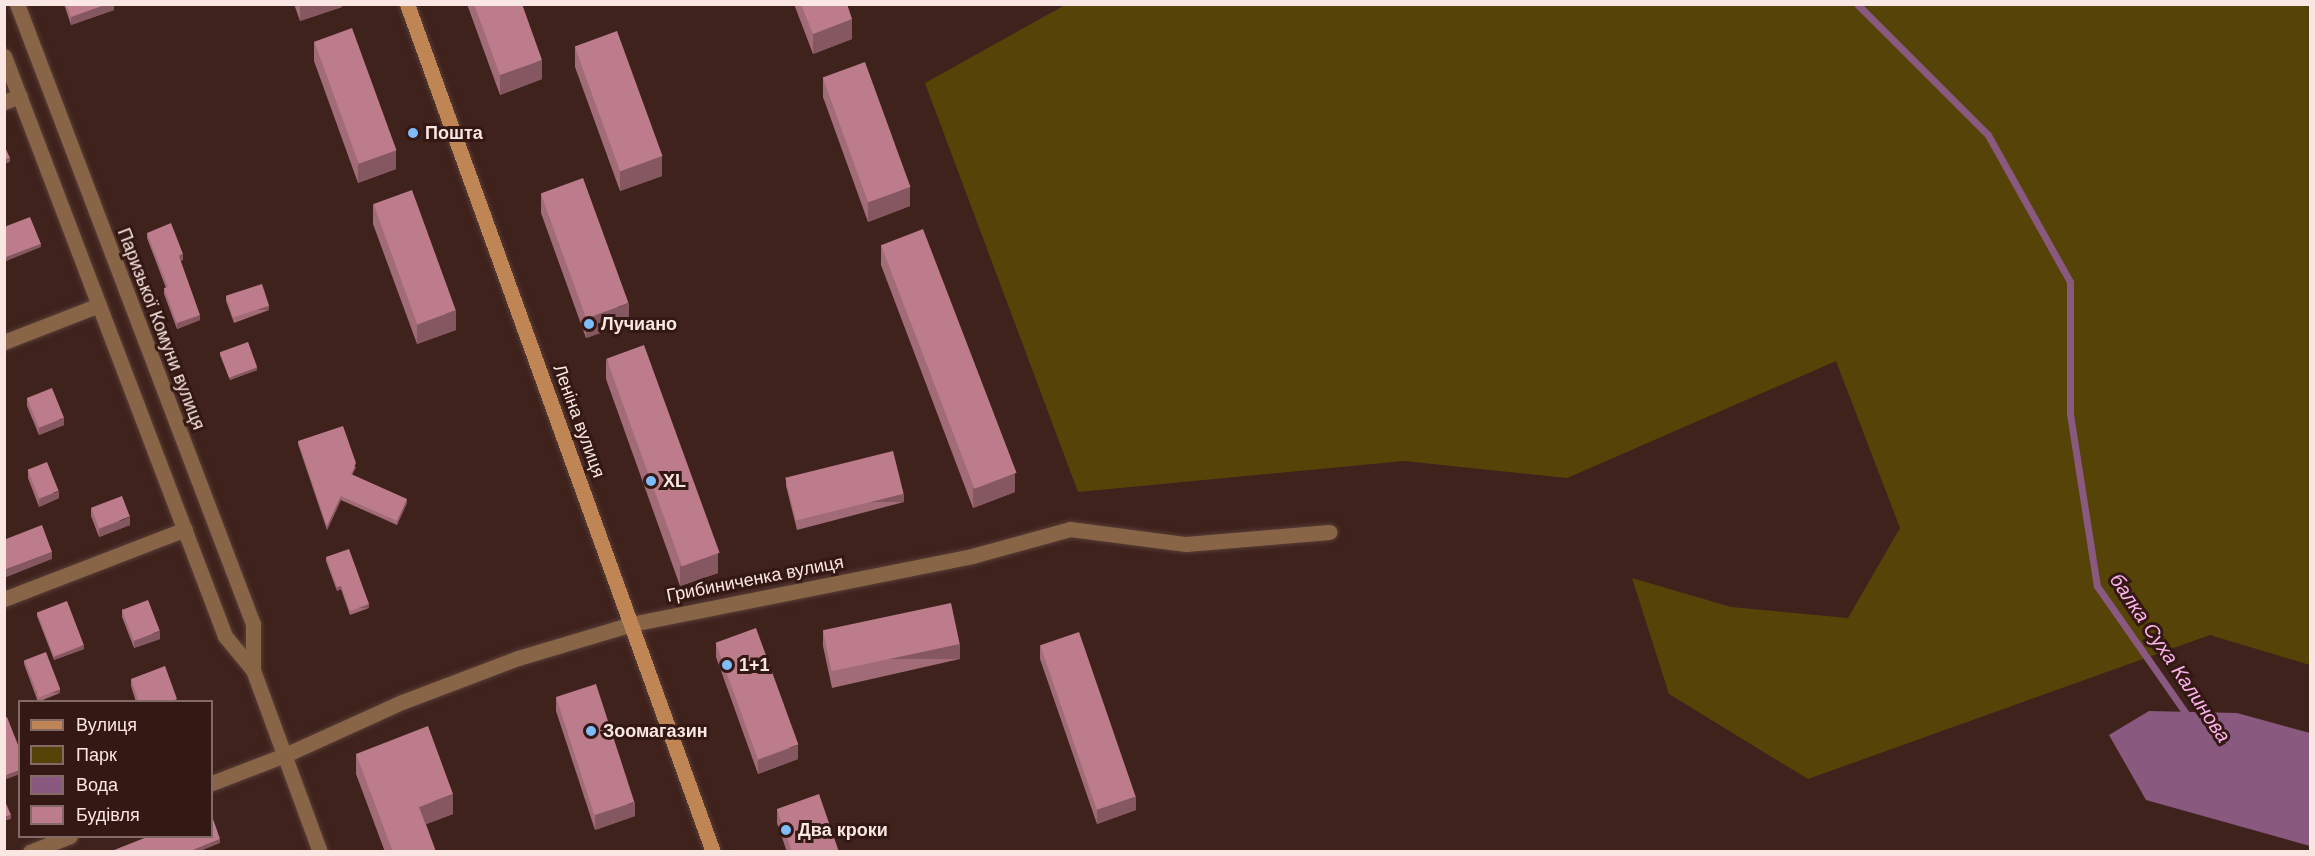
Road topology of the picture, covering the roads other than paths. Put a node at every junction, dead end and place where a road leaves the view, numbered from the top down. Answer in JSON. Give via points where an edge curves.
{"nodes":[{"id":1,"x":17,"y":4,"type":"edge"},
{"id":2,"x":407,"y":4,"type":"edge"},
{"id":3,"x":4,"y":56,"type":"edge"},
{"id":4,"x":20,"y":96,"type":"junction"},
{"id":5,"x":4,"y":102,"type":"edge"},
{"id":6,"x":99,"y":304,"type":"junction"},
{"id":7,"x":4,"y":342,"type":"edge"},
{"id":8,"x":185,"y":530,"type":"junction"},
{"id":9,"x":1330,"y":532,"type":"dead end"},
{"id":10,"x":4,"y":599,"type":"edge"},
{"id":11,"x":632,"y":624,"type":"junction"},
{"id":12,"x":253,"y":670,"type":"junction"},
{"id":13,"x":285,"y":755,"type":"junction"},
{"id":14,"x":213,"y":783,"type":"edge"},
{"id":15,"x":67,"y":838,"type":"edge"},
{"id":16,"x":30,"y":852,"type":"edge"},
{"id":17,"x":320,"y":852,"type":"edge"},
{"id":18,"x":713,"y":852,"type":"edge"}],
"edges":[{"from":1,"to":12,"type":"street","name":"Паризької Комуни вулиця","via":[[252,624]]},
{"from":2,"to":11,"type":"main road","name":"Леніна вулиця"},
{"from":3,"to":4,"type":"street","name":"Паризької Комуни вулиця"},
{"from":4,"to":5,"type":"street"},
{"from":4,"to":6,"type":"street","name":"Паризької Комуни вулиця"},
{"from":6,"to":7,"type":"street"},
{"from":6,"to":8,"type":"street","name":"Паризької Комуни вулиця"},
{"from":8,"to":10,"type":"street"},
{"from":8,"to":12,"type":"street","name":"Паризької Комуни вулиця","via":[[225,636]]},
{"from":9,"to":11,"type":"street","name":"Грибиниченка вулиця","via":[[1186,544],[1070,529],[972,556]]},
{"from":11,"to":13,"type":"street","name":"Грибиниченка вулиця","via":[[518,658],[402,702]]},
{"from":11,"to":18,"type":"main road","name":"Леніна вулиця"},
{"from":12,"to":13,"type":"street","name":"Паризької Комуни вулиця"},
{"from":13,"to":14,"type":"street","name":"Грибиниченка вулиця"},
{"from":13,"to":17,"type":"street","name":"Паризької Комуни вулиця"},
{"from":15,"to":16,"type":"street"}]}
